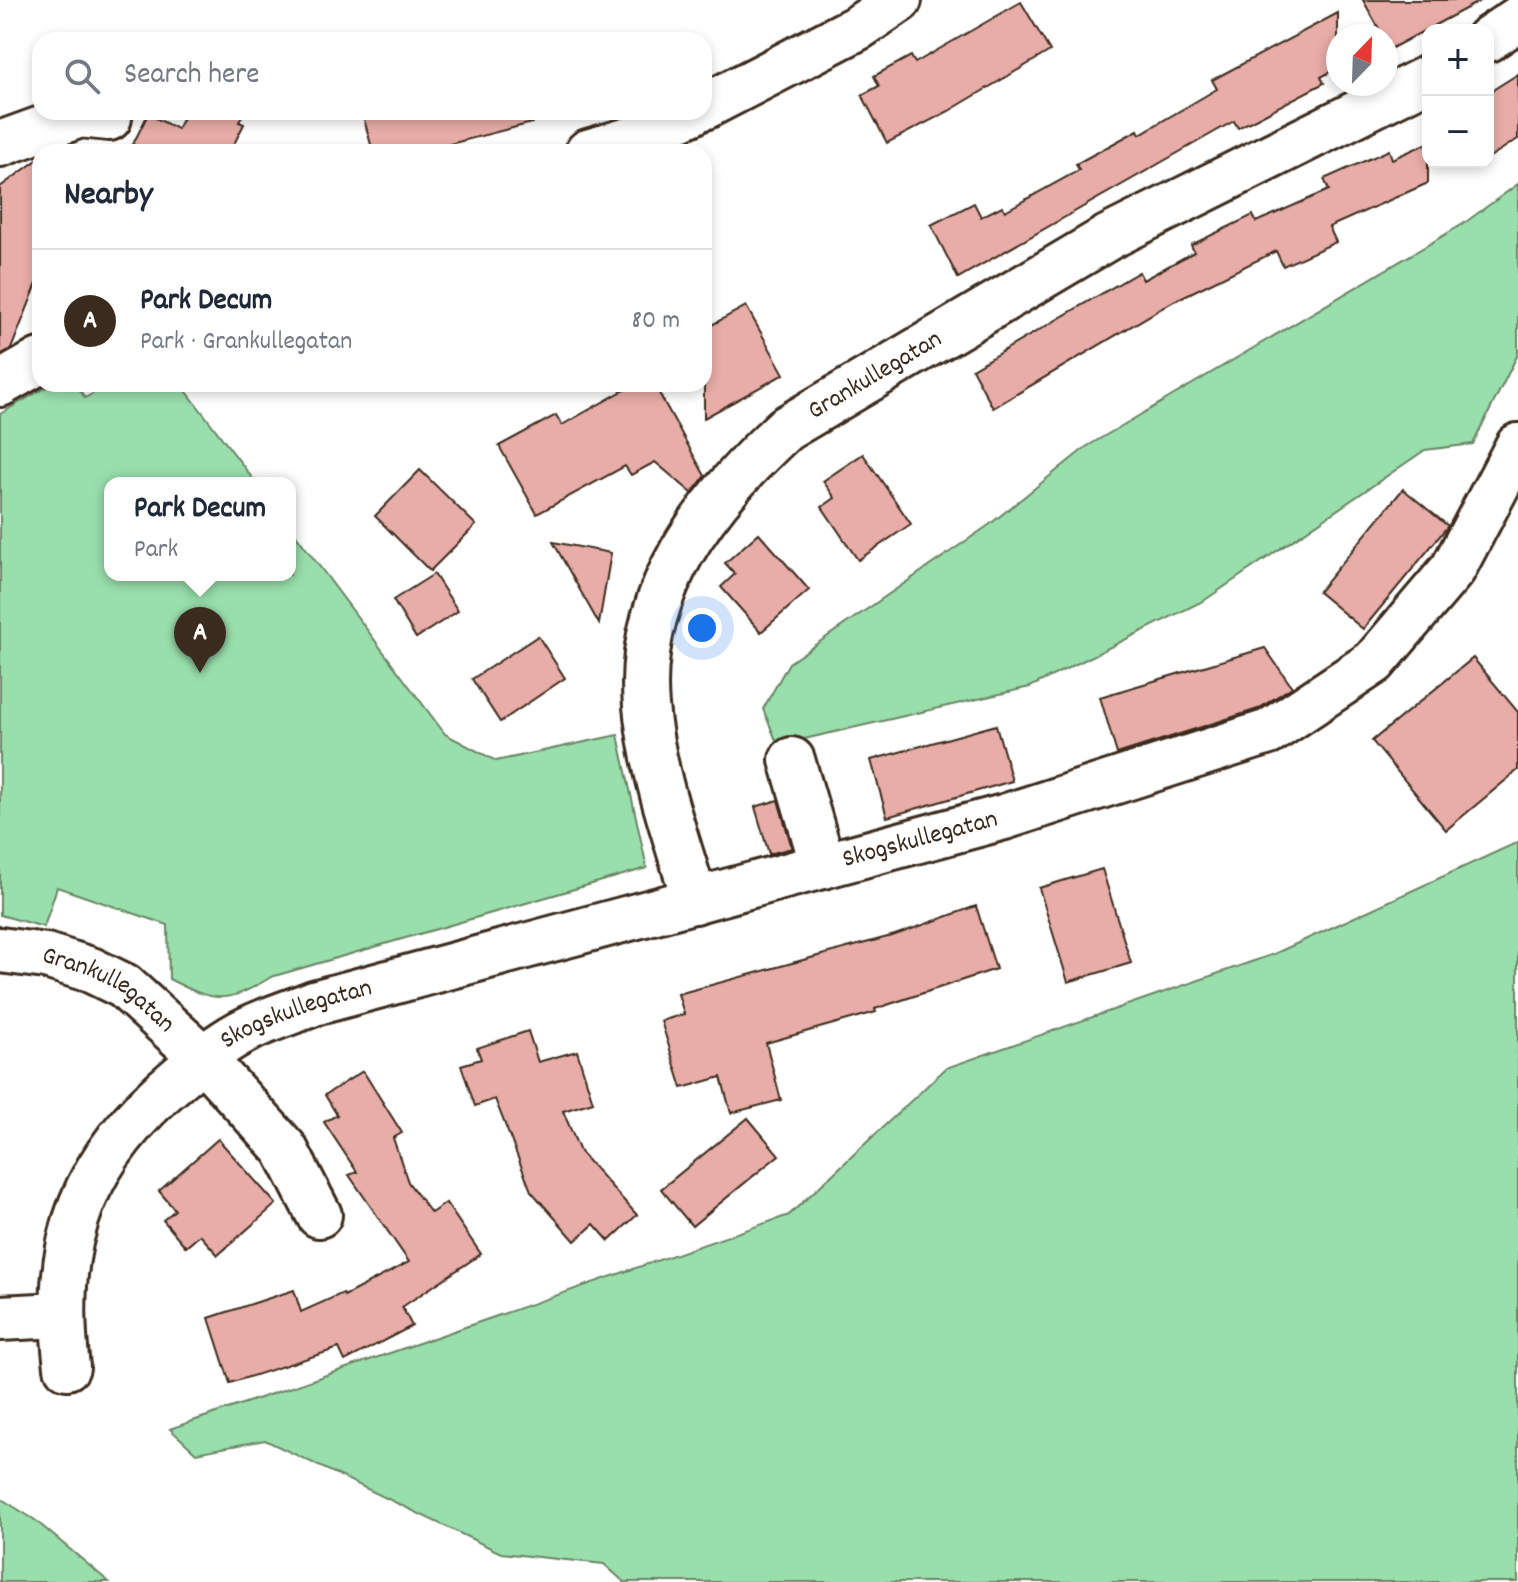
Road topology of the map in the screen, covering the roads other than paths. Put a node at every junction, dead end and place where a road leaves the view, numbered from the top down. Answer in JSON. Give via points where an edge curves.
{"nodes":[{"id":1,"x":899,"y":0,"type":"edge"},
{"id":2,"x":1518,"y":19,"type":"edge"},
{"id":3,"x":1494,"y":35,"type":"edge"},
{"id":4,"x":1422,"y":81,"type":"edge"},
{"id":5,"x":712,"y":103,"type":"edge"},
{"id":6,"x":66,"y":120,"type":"edge"},
{"id":7,"x":675,"y":120,"type":"edge"},
{"id":8,"x":0,"y":144,"type":"edge"},
{"id":9,"x":616,"y":144,"type":"edge"},
{"id":10,"x":32,"y":366,"type":"edge"},
{"id":11,"x":0,"y":384,"type":"edge"},
{"id":12,"x":1518,"y":446,"type":"edge"},
{"id":13,"x":792,"y":760,"type":"dead end"},
{"id":14,"x":823,"y":866,"type":"junction"},
{"id":15,"x":695,"y":901,"type":"junction"},
{"id":16,"x":0,"y":950,"type":"edge"},
{"id":17,"x":203,"y":1058,"type":"junction"},
{"id":18,"x":319,"y":1215,"type":"dead end"},
{"id":19,"x":60,"y":1315,"type":"junction"},
{"id":20,"x":0,"y":1318,"type":"edge"},
{"id":21,"x":67,"y":1367,"type":"dead end"}],
"edges":[{"from":1,"to":5,"type":"street","via":[[859,27]]},
{"from":2,"to":3,"type":"street"},
{"from":4,"to":15,"type":"street","name":"Grankullegatan","via":[[1109,237],[785,429],[742,469],[703,515],[673,571],[646,650],[646,706],[656,766]]},
{"from":6,"to":8,"type":"street"},
{"from":7,"to":9,"type":"street"},
{"from":10,"to":11,"type":"street"},
{"from":12,"to":14,"type":"street","name":"Skogskullegatan","via":[[1453,569],[1374,662],[1269,732],[1004,817]]},
{"from":13,"to":14,"type":"street"},
{"from":14,"to":15,"type":"street","name":"Skogskullegatan"},
{"from":15,"to":17,"type":"street","name":"Skogskullegatan","via":[[314,1003],[244,1030]]},
{"from":16,"to":17,"type":"street","name":"Grankullegatan","via":[[46,956],[124,986]]},
{"from":17,"to":18,"type":"street","name":"Skogskullegatan","via":[[285,1149]]},
{"from":17,"to":19,"type":"street","name":"Skogskullegatan","via":[[151,1101],[115,1142],[83,1198],[69,1234]]},
{"from":19,"to":20,"type":"street"},
{"from":19,"to":21,"type":"street","name":"Skogskullegatan"}]}
